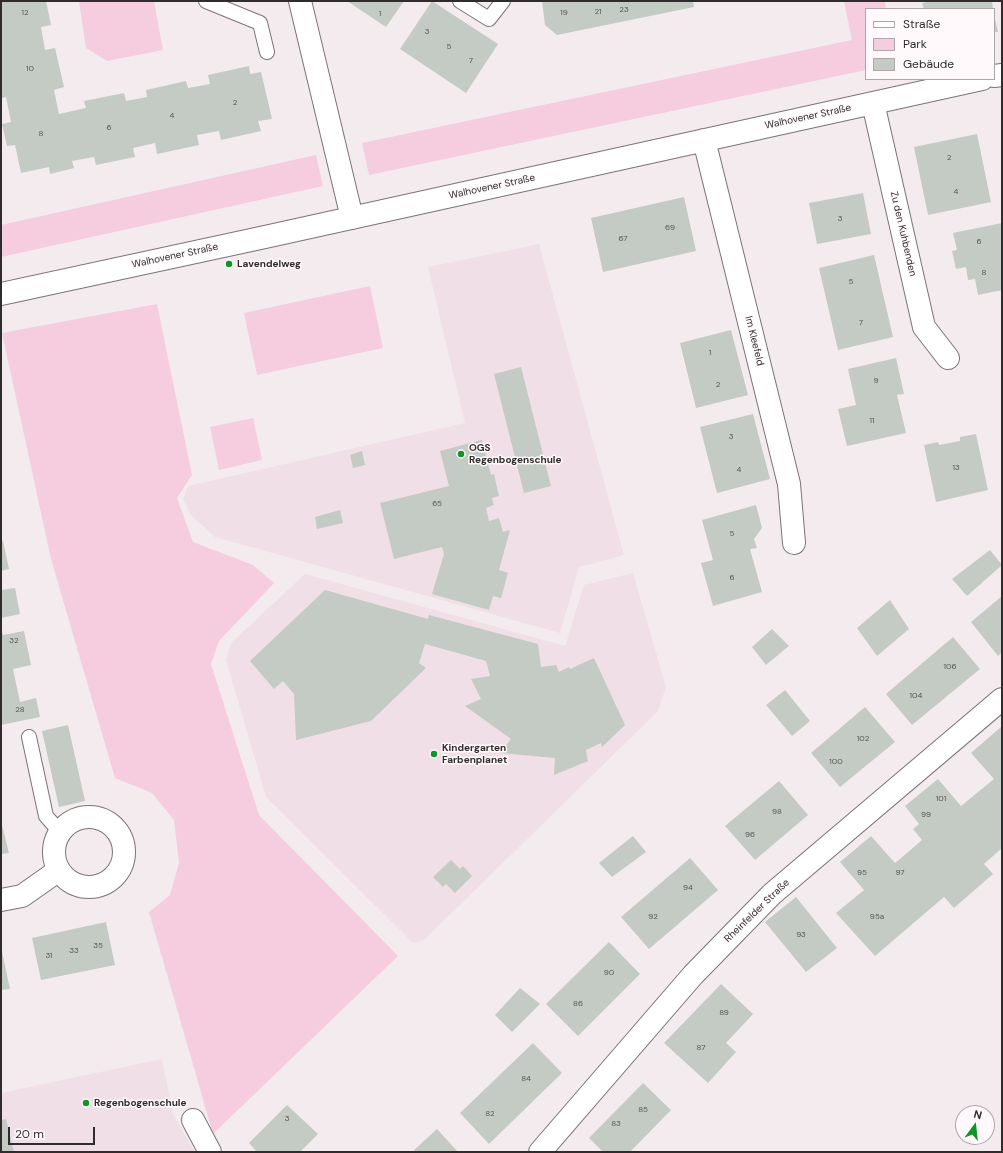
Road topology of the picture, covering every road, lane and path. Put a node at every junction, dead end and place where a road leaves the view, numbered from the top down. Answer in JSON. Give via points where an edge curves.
{"nodes":[{"id":1,"x":206,"y":1,"type":"edge"},
{"id":2,"x":300,"y":1,"type":"edge"},
{"id":3,"x":460,"y":1,"type":"edge"},
{"id":4,"x":503,"y":1,"type":"edge"},
{"id":5,"x":267,"y":52,"type":"dead end"},
{"id":6,"x":977,"y":80,"type":"edge"},
{"id":7,"x":873,"y":103,"type":"junction"},
{"id":8,"x":704,"y":140,"type":"junction"},
{"id":9,"x":352,"y":218,"type":"junction"},
{"id":10,"x":1,"y":294,"type":"edge"},
{"id":11,"x":948,"y":358,"type":"dead end"},
{"id":12,"x":794,"y":543,"type":"dead end"},
{"id":13,"x":1002,"y":699,"type":"edge"},
{"id":14,"x":29,"y":737,"type":"dead end"},
{"id":15,"x":60,"y":832,"type":"junction"},
{"id":16,"x":59,"y":870,"type":"junction"},
{"id":17,"x":1,"y":900,"type":"edge"},
{"id":18,"x":193,"y":1120,"type":"dead end"},
{"id":19,"x":210,"y":1152,"type":"edge"},
{"id":20,"x":540,"y":1152,"type":"edge"}],
"edges":[{"from":1,"to":5,"type":"lane","via":[[260,23]]},
{"from":2,"to":9,"type":"street"},
{"from":3,"to":4,"type":"lane","via":[[489,19]]},
{"from":6,"to":7,"type":"street","name":"Walhovener Straße"},
{"from":7,"to":8,"type":"street","name":"Walhovener Straße"},
{"from":7,"to":11,"type":"street","name":"Zu den Kuhbenden","via":[[924,327]]},
{"from":8,"to":9,"type":"street","name":"Walhovener Straße"},
{"from":8,"to":12,"type":"street","name":"Im Kleefeld","via":[[789,484]]},
{"from":9,"to":10,"type":"street","name":"Walhovener Straße"},
{"from":13,"to":20,"type":"street","name":"Rheinfelder Straße","via":[[772,894],[693,975]]},
{"from":14,"to":15,"type":"lane","via":[[46,816]]},
{"from":15,"to":16,"type":"street","via":[[54,850]]},
{"from":15,"to":16,"type":"street","via":[[78,818],[101,819],[111,824],[118,832],[123,842],[124,853],[122,864],[116,874],[108,882],[98,886],[86,887],[76,884]]},
{"from":16,"to":17,"type":"street","via":[[22,896]]},
{"from":18,"to":19,"type":"street"}]}
